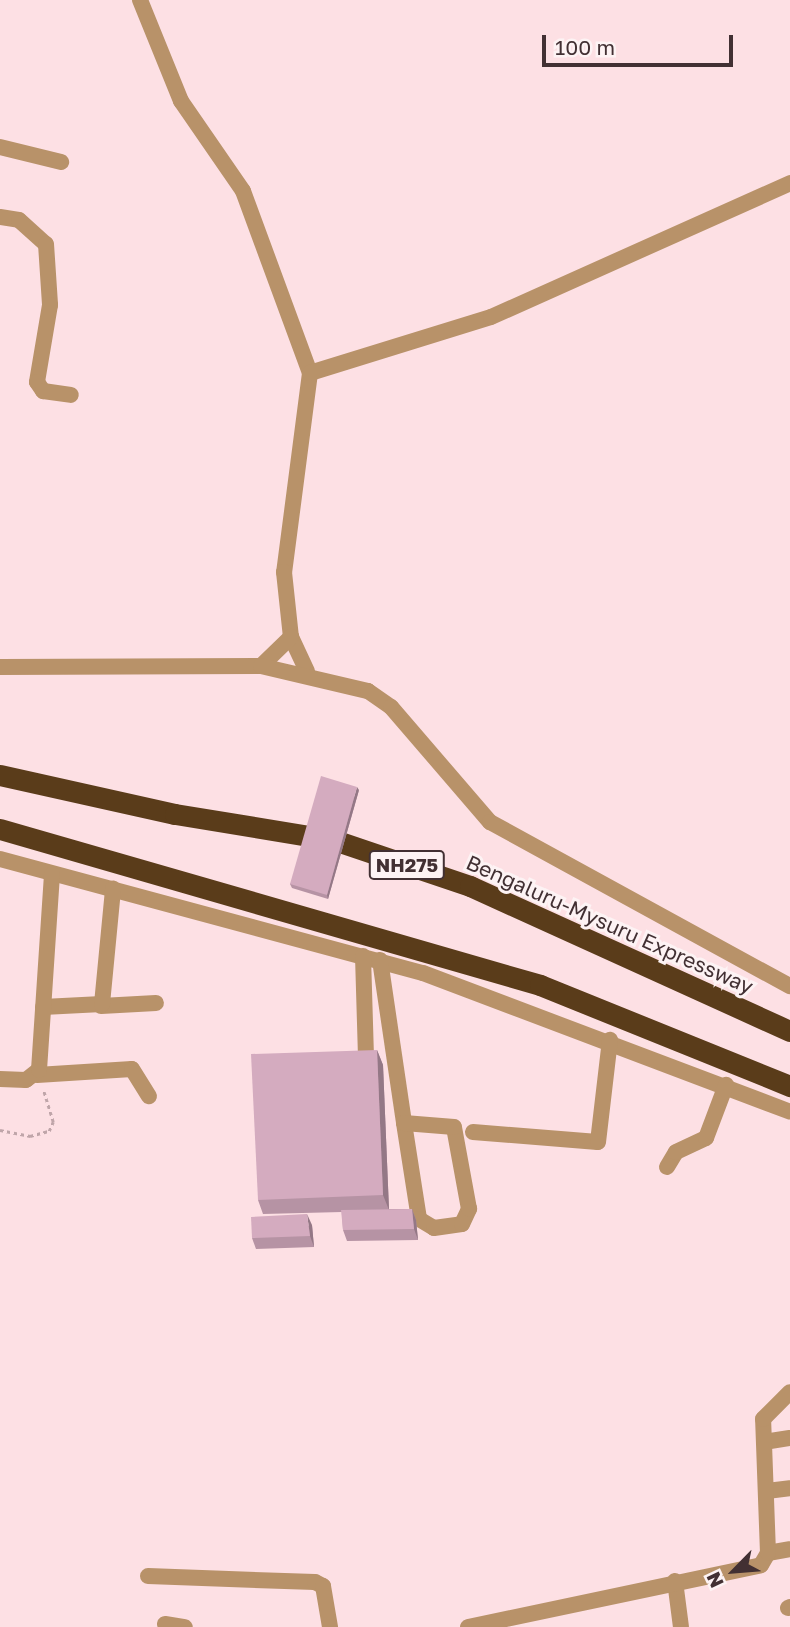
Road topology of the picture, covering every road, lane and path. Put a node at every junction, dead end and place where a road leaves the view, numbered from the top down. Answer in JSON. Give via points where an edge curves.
{"nodes":[{"id":1,"x":140,"y":0,"type":"edge"},
{"id":2,"x":0,"y":147,"type":"edge"},
{"id":3,"x":61,"y":162,"type":"dead end"},
{"id":4,"x":790,"y":183,"type":"edge"},
{"id":5,"x":0,"y":217,"type":"edge"},
{"id":6,"x":310,"y":373,"type":"junction"},
{"id":7,"x":71,"y":395,"type":"dead end"},
{"id":8,"x":291,"y":637,"type":"junction"},
{"id":9,"x":261,"y":666,"type":"junction"},
{"id":10,"x":0,"y":667,"type":"edge"},
{"id":11,"x":307,"y":672,"type":"junction"},
{"id":12,"x":0,"y":775,"type":"edge"},
{"id":13,"x":0,"y":829,"type":"edge"},
{"id":14,"x":0,"y":859,"type":"edge"},
{"id":15,"x":52,"y":874,"type":"junction"},
{"id":16,"x":113,"y":889,"type":"junction"},
{"id":17,"x":363,"y":956,"type":"junction"},
{"id":18,"x":380,"y":960,"type":"junction"},
{"id":19,"x":790,"y":986,"type":"edge"},
{"id":20,"x":156,"y":1003,"type":"dead end"},
{"id":21,"x":101,"y":1006,"type":"junction"},
{"id":22,"x":43,"y":1007,"type":"junction"},
{"id":23,"x":790,"y":1031,"type":"edge"},
{"id":24,"x":610,"y":1040,"type":"junction"},
{"id":25,"x":366,"y":1059,"type":"edge"},
{"id":26,"x":37,"y":1075,"type":"junction"},
{"id":27,"x":0,"y":1080,"type":"edge"},
{"id":28,"x":726,"y":1085,"type":"junction"},
{"id":29,"x":790,"y":1086,"type":"edge"},
{"id":30,"x":149,"y":1096,"type":"dead end"},
{"id":31,"x":790,"y":1114,"type":"edge"},
{"id":32,"x":404,"y":1123,"type":"junction"},
{"id":33,"x":0,"y":1130,"type":"edge"},
{"id":34,"x":473,"y":1132,"type":"dead end"},
{"id":35,"x":667,"y":1167,"type":"dead end"},
{"id":36,"x":790,"y":1392,"type":"edge"},
{"id":37,"x":790,"y":1438,"type":"edge"},
{"id":38,"x":764,"y":1442,"type":"junction"},
{"id":39,"x":790,"y":1488,"type":"edge"},
{"id":40,"x":767,"y":1491,"type":"junction"},
{"id":41,"x":790,"y":1549,"type":"edge"},
{"id":42,"x":768,"y":1553,"type":"junction"},
{"id":43,"x":148,"y":1576,"type":"dead end"},
{"id":44,"x":675,"y":1580,"type":"junction"},
{"id":45,"x":517,"y":1623,"type":"edge"},
{"id":46,"x":165,"y":1624,"type":"dead end"},
{"id":47,"x":185,"y":1627,"type":"edge"},
{"id":48,"x":330,"y":1627,"type":"edge"},
{"id":49,"x":468,"y":1627,"type":"edge"},
{"id":50,"x":681,"y":1627,"type":"edge"}],
"edges":[{"from":1,"to":6,"type":"street","via":[[181,101],[243,191]]},
{"from":2,"to":3,"type":"street"},
{"from":4,"to":6,"type":"street","via":[[491,317]]},
{"from":5,"to":7,"type":"street","via":[[19,220],[46,244],[50,305],[37,382],[43,391]]},
{"from":6,"to":8,"type":"street","via":[[284,572]]},
{"from":8,"to":9,"type":"street"},
{"from":8,"to":11,"type":"street"},
{"from":9,"to":10,"type":"street","name":"Bengaluru-Mysuru Expressway"},
{"from":9,"to":11,"type":"street","name":"Bengaluru-Mysuru Expressway"},
{"from":11,"to":19,"type":"street","name":"Bengaluru-Mysuru Expressway","via":[[368,691],[391,707],[490,822]]},
{"from":12,"to":23,"type":"highway","name":"Bengaluru-Mysuru Expressway","number":"NH275","via":[[175,814],[334,840],[470,886]]},
{"from":13,"to":29,"type":"highway","via":[[540,985]]},
{"from":14,"to":15,"type":"street"},
{"from":15,"to":16,"type":"street"},
{"from":15,"to":22,"type":"street"},
{"from":16,"to":17,"type":"street"},
{"from":16,"to":21,"type":"street"},
{"from":17,"to":18,"type":"street"},
{"from":17,"to":25,"type":"street"},
{"from":18,"to":24,"type":"street"},
{"from":18,"to":32,"type":"street"},
{"from":20,"to":21,"type":"street"},
{"from":21,"to":22,"type":"street"},
{"from":22,"to":26,"type":"street"},
{"from":24,"to":28,"type":"street"},
{"from":24,"to":34,"type":"street","via":[[598,1142]]},
{"from":26,"to":27,"type":"street"},
{"from":26,"to":30,"type":"street","via":[[132,1069]]},
{"from":26,"to":33,"type":"path","via":[[53,1122],[49,1131],[30,1136]]},
{"from":28,"to":31,"type":"street"},
{"from":28,"to":35,"type":"street","via":[[706,1138],[676,1152]]},
{"from":32,"to":32,"type":"street","via":[[419,1219],[434,1228],[462,1224],[469,1209],[454,1127]]},
{"from":36,"to":38,"type":"street","via":[[763,1419]]},
{"from":37,"to":38,"type":"street"},
{"from":38,"to":40,"type":"street"},
{"from":39,"to":40,"type":"street"},
{"from":40,"to":42,"type":"street"},
{"from":41,"to":42,"type":"street"},
{"from":42,"to":44,"type":"street","via":[[761,1565]]},
{"from":43,"to":48,"type":"street","via":[[316,1582],[323,1586]]},
{"from":44,"to":45,"type":"street"},
{"from":44,"to":50,"type":"street"},
{"from":45,"to":49,"type":"street"},
{"from":46,"to":47,"type":"street"}]}
